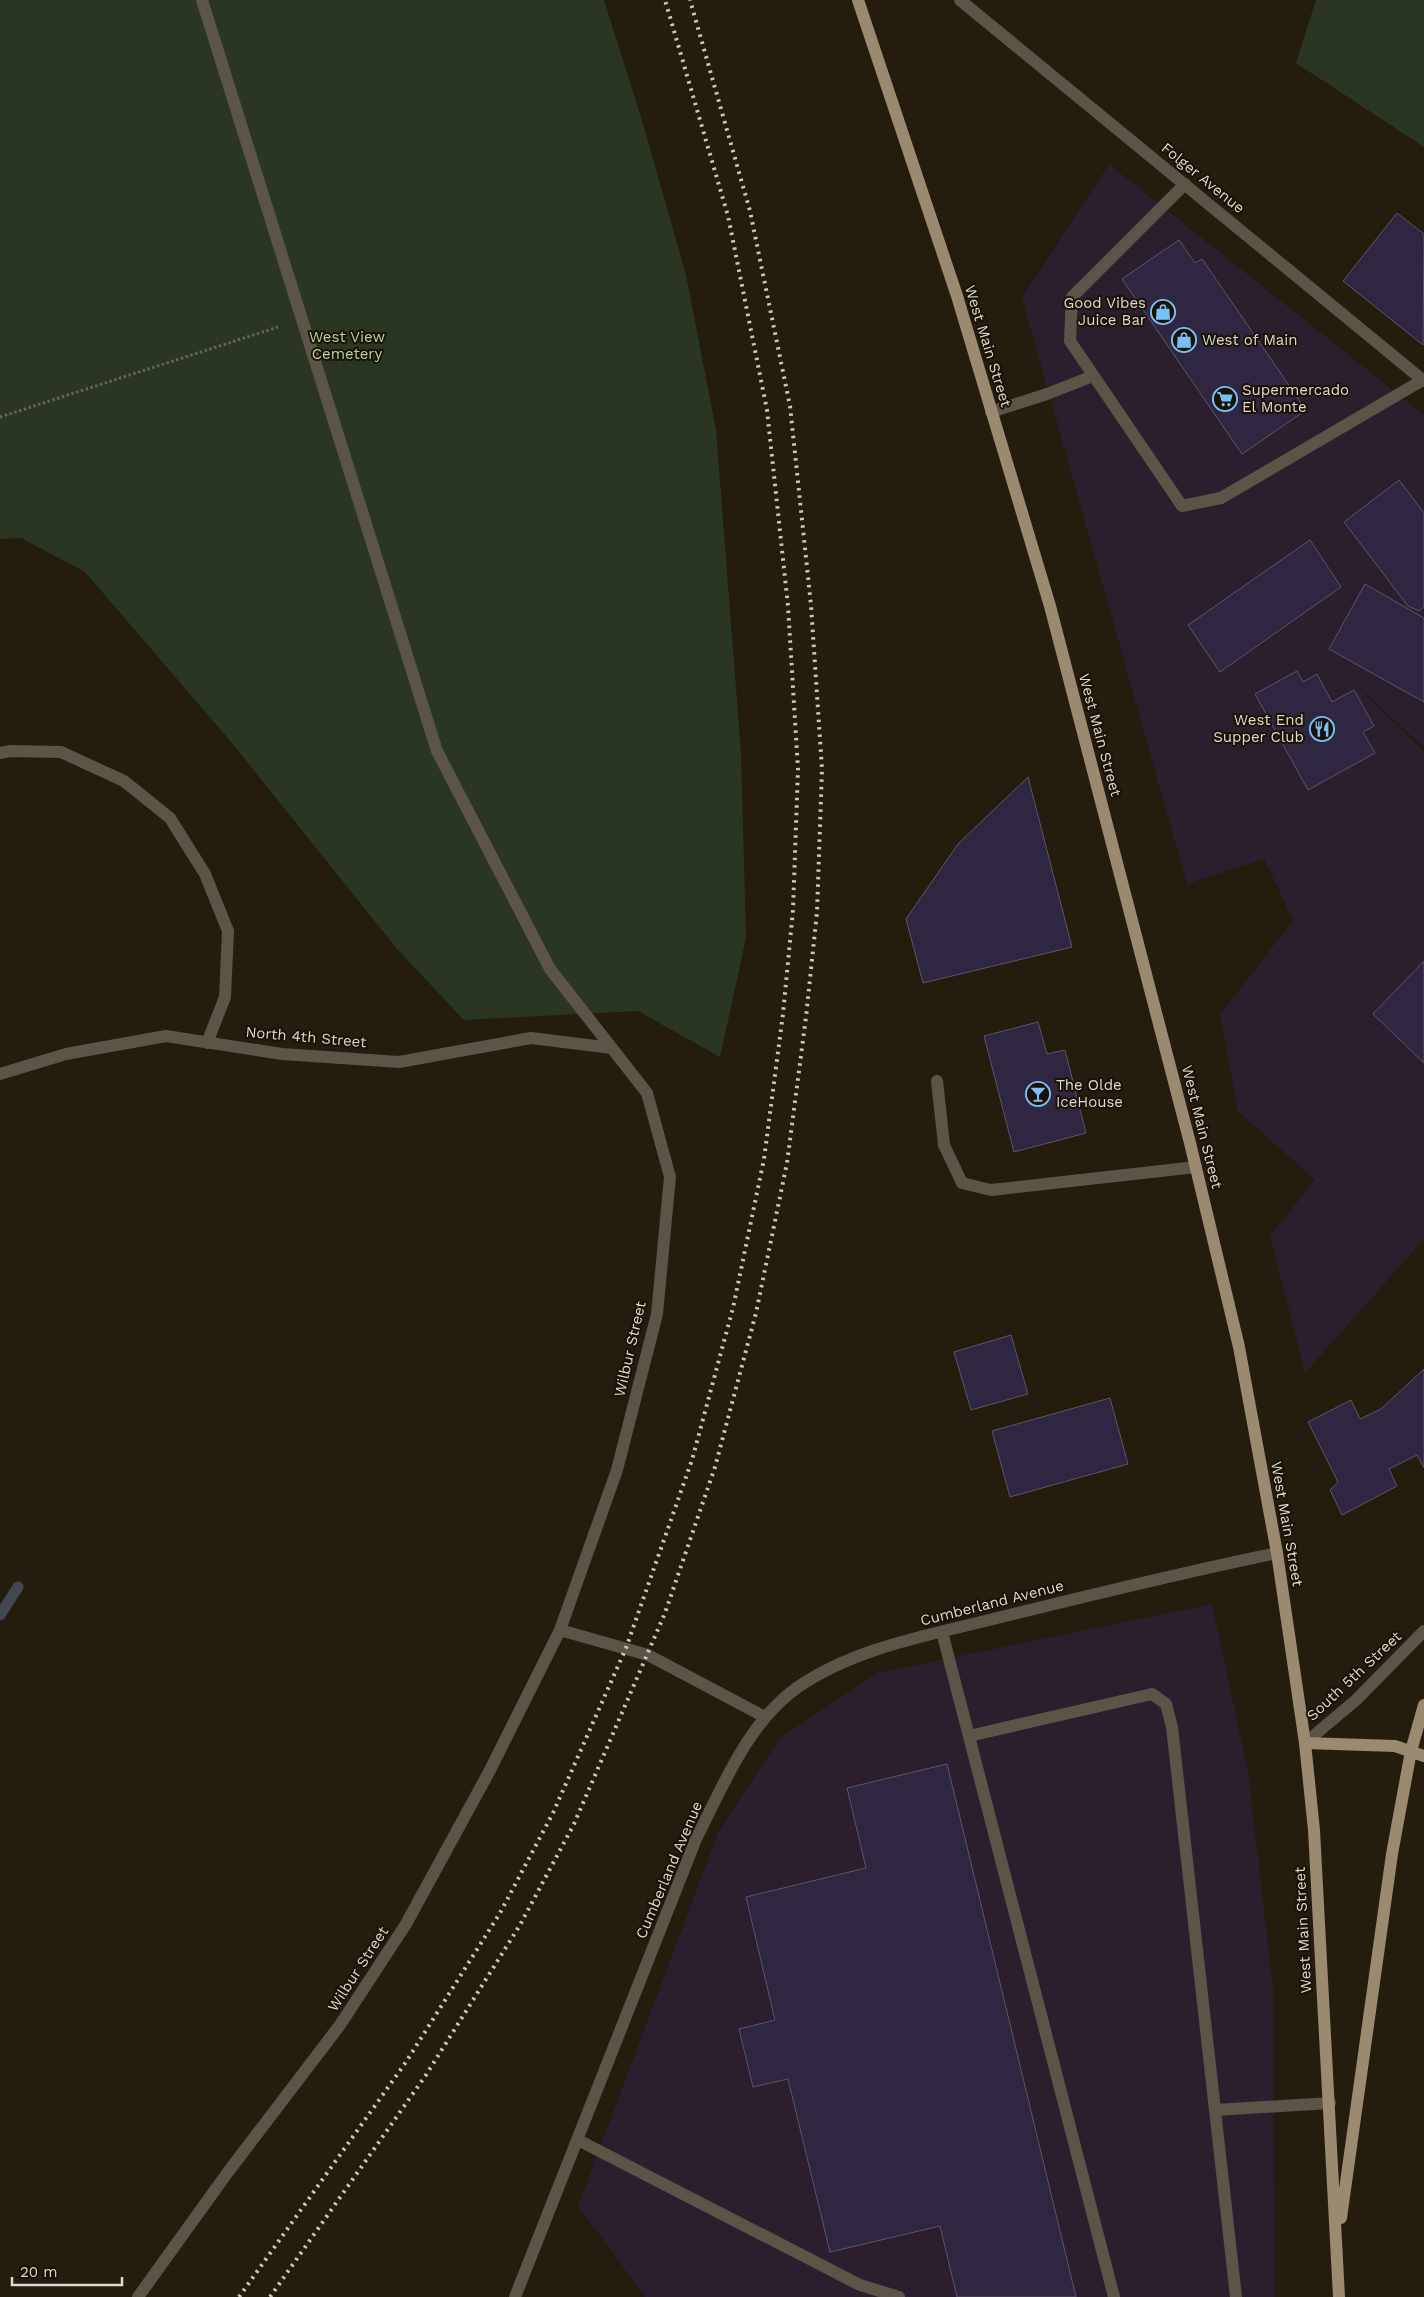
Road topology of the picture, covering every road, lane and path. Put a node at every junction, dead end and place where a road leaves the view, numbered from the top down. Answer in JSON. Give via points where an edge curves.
{"nodes":[{"id":1,"x":202,"y":0,"type":"edge"},
{"id":2,"x":858,"y":0,"type":"edge"},
{"id":3,"x":960,"y":0,"type":"edge"},
{"id":4,"x":1185,"y":184,"type":"junction"},
{"id":5,"x":301,"y":320,"type":"junction"},
{"id":6,"x":1093,"y":376,"type":"junction"},
{"id":7,"x":1424,"y":381,"type":"edge"},
{"id":8,"x":991,"y":412,"type":"junction"},
{"id":9,"x":0,"y":417,"type":"edge"},
{"id":10,"x":0,"y":753,"type":"edge"},
{"id":11,"x":207,"y":1042,"type":"junction"},
{"id":12,"x":612,"y":1048,"type":"junction"},
{"id":13,"x":0,"y":1074,"type":"edge"},
{"id":14,"x":936,"y":1081,"type":"dead end"},
{"id":15,"x":1196,"y":1167,"type":"junction"},
{"id":16,"x":1277,"y":1553,"type":"junction"},
{"id":17,"x":560,"y":1630,"type":"junction"},
{"id":18,"x":1424,"y":1631,"type":"edge"},
{"id":19,"x":942,"y":1632,"type":"junction"},
{"id":20,"x":1424,"y":1705,"type":"edge"},
{"id":21,"x":765,"y":1717,"type":"junction"},
{"id":22,"x":969,"y":1736,"type":"junction"},
{"id":23,"x":1305,"y":1744,"type":"junction"},
{"id":24,"x":1411,"y":1751,"type":"junction"},
{"id":25,"x":1424,"y":1756,"type":"edge"},
{"id":26,"x":1330,"y":2103,"type":"junction"},
{"id":27,"x":1216,"y":2110,"type":"junction"},
{"id":28,"x":578,"y":2140,"type":"junction"},
{"id":29,"x":1337,"y":2247,"type":"junction"},
{"id":30,"x":138,"y":2297,"type":"edge"},
{"id":31,"x":515,"y":2297,"type":"edge"},
{"id":32,"x":899,"y":2297,"type":"edge"},
{"id":33,"x":1114,"y":2297,"type":"edge"},
{"id":34,"x":1236,"y":2297,"type":"edge"},
{"id":35,"x":1339,"y":2297,"type":"edge"}],
"edges":[{"from":1,"to":5,"type":"street","name":"Wilbur Street"},
{"from":2,"to":8,"type":"main road","name":"West Main Street","via":[[957,296]]},
{"from":3,"to":4,"type":"street","name":"Folger Avenue"},
{"from":4,"to":6,"type":"street","via":[[1072,297],[1070,341]]},
{"from":4,"to":7,"type":"street","name":"Folger Avenue"},
{"from":5,"to":9,"type":"path"},
{"from":5,"to":12,"type":"street","name":"Wilbur Street","via":[[437,751],[550,969]]},
{"from":6,"to":7,"type":"street","via":[[1182,506],[1221,498]]},
{"from":6,"to":8,"type":"street"},
{"from":8,"to":15,"type":"main road","name":"West Main Street","via":[[1050,606]]},
{"from":10,"to":11,"type":"street","via":[[61,752],[124,781],[170,818],[205,874],[228,931],[225,997]]},
{"from":11,"to":12,"type":"street","name":"North 4th Street","via":[[282,1054],[399,1062],[531,1038]]},
{"from":11,"to":13,"type":"street","name":"North 4th Street","via":[[166,1036],[66,1054]]},
{"from":12,"to":17,"type":"street","name":"Wilbur Street","via":[[647,1093],[670,1177],[652,1331],[617,1470]]},
{"from":14,"to":15,"type":"street","via":[[944,1145],[962,1183],[990,1190]]},
{"from":15,"to":16,"type":"main road","name":"West Main Street","via":[[1239,1347]]},
{"from":16,"to":19,"type":"street","name":"Cumberland Avenue","via":[[1173,1574]]},
{"from":16,"to":23,"type":"main road","name":"West Main Street"},
{"from":17,"to":21,"type":"street","via":[[648,1654]]},
{"from":17,"to":30,"type":"street","name":"Wilbur Street","via":[[489,1772],[406,1924],[340,2025]]},
{"from":18,"to":23,"type":"street","name":"South 5th Street","via":[[1356,1700]]},
{"from":19,"to":21,"type":"street","name":"Cumberland Avenue","via":[[845,1662],[798,1687]]},
{"from":19,"to":22,"type":"street"},
{"from":20,"to":24,"type":"main road"},
{"from":21,"to":28,"type":"street","name":"Cumberland Avenue","via":[[733,1766],[696,1839]]},
{"from":22,"to":27,"type":"street","via":[[1152,1694],[1166,1704],[1172,1727]]},
{"from":22,"to":33,"type":"street"},
{"from":23,"to":24,"type":"main road","via":[[1395,1746]]},
{"from":23,"to":26,"type":"main road","name":"West Main Street","via":[[1314,1830]]},
{"from":24,"to":25,"type":"main road"},
{"from":24,"to":29,"type":"main road","via":[[1392,1854]]},
{"from":26,"to":27,"type":"street"},
{"from":26,"to":29,"type":"main road","name":"West Main Street"},
{"from":27,"to":34,"type":"street"},
{"from":28,"to":31,"type":"street","name":"Cumberland Avenue"},
{"from":28,"to":32,"type":"street","via":[[860,2285]]},
{"from":29,"to":35,"type":"main road","name":"West Main Street"}]}
